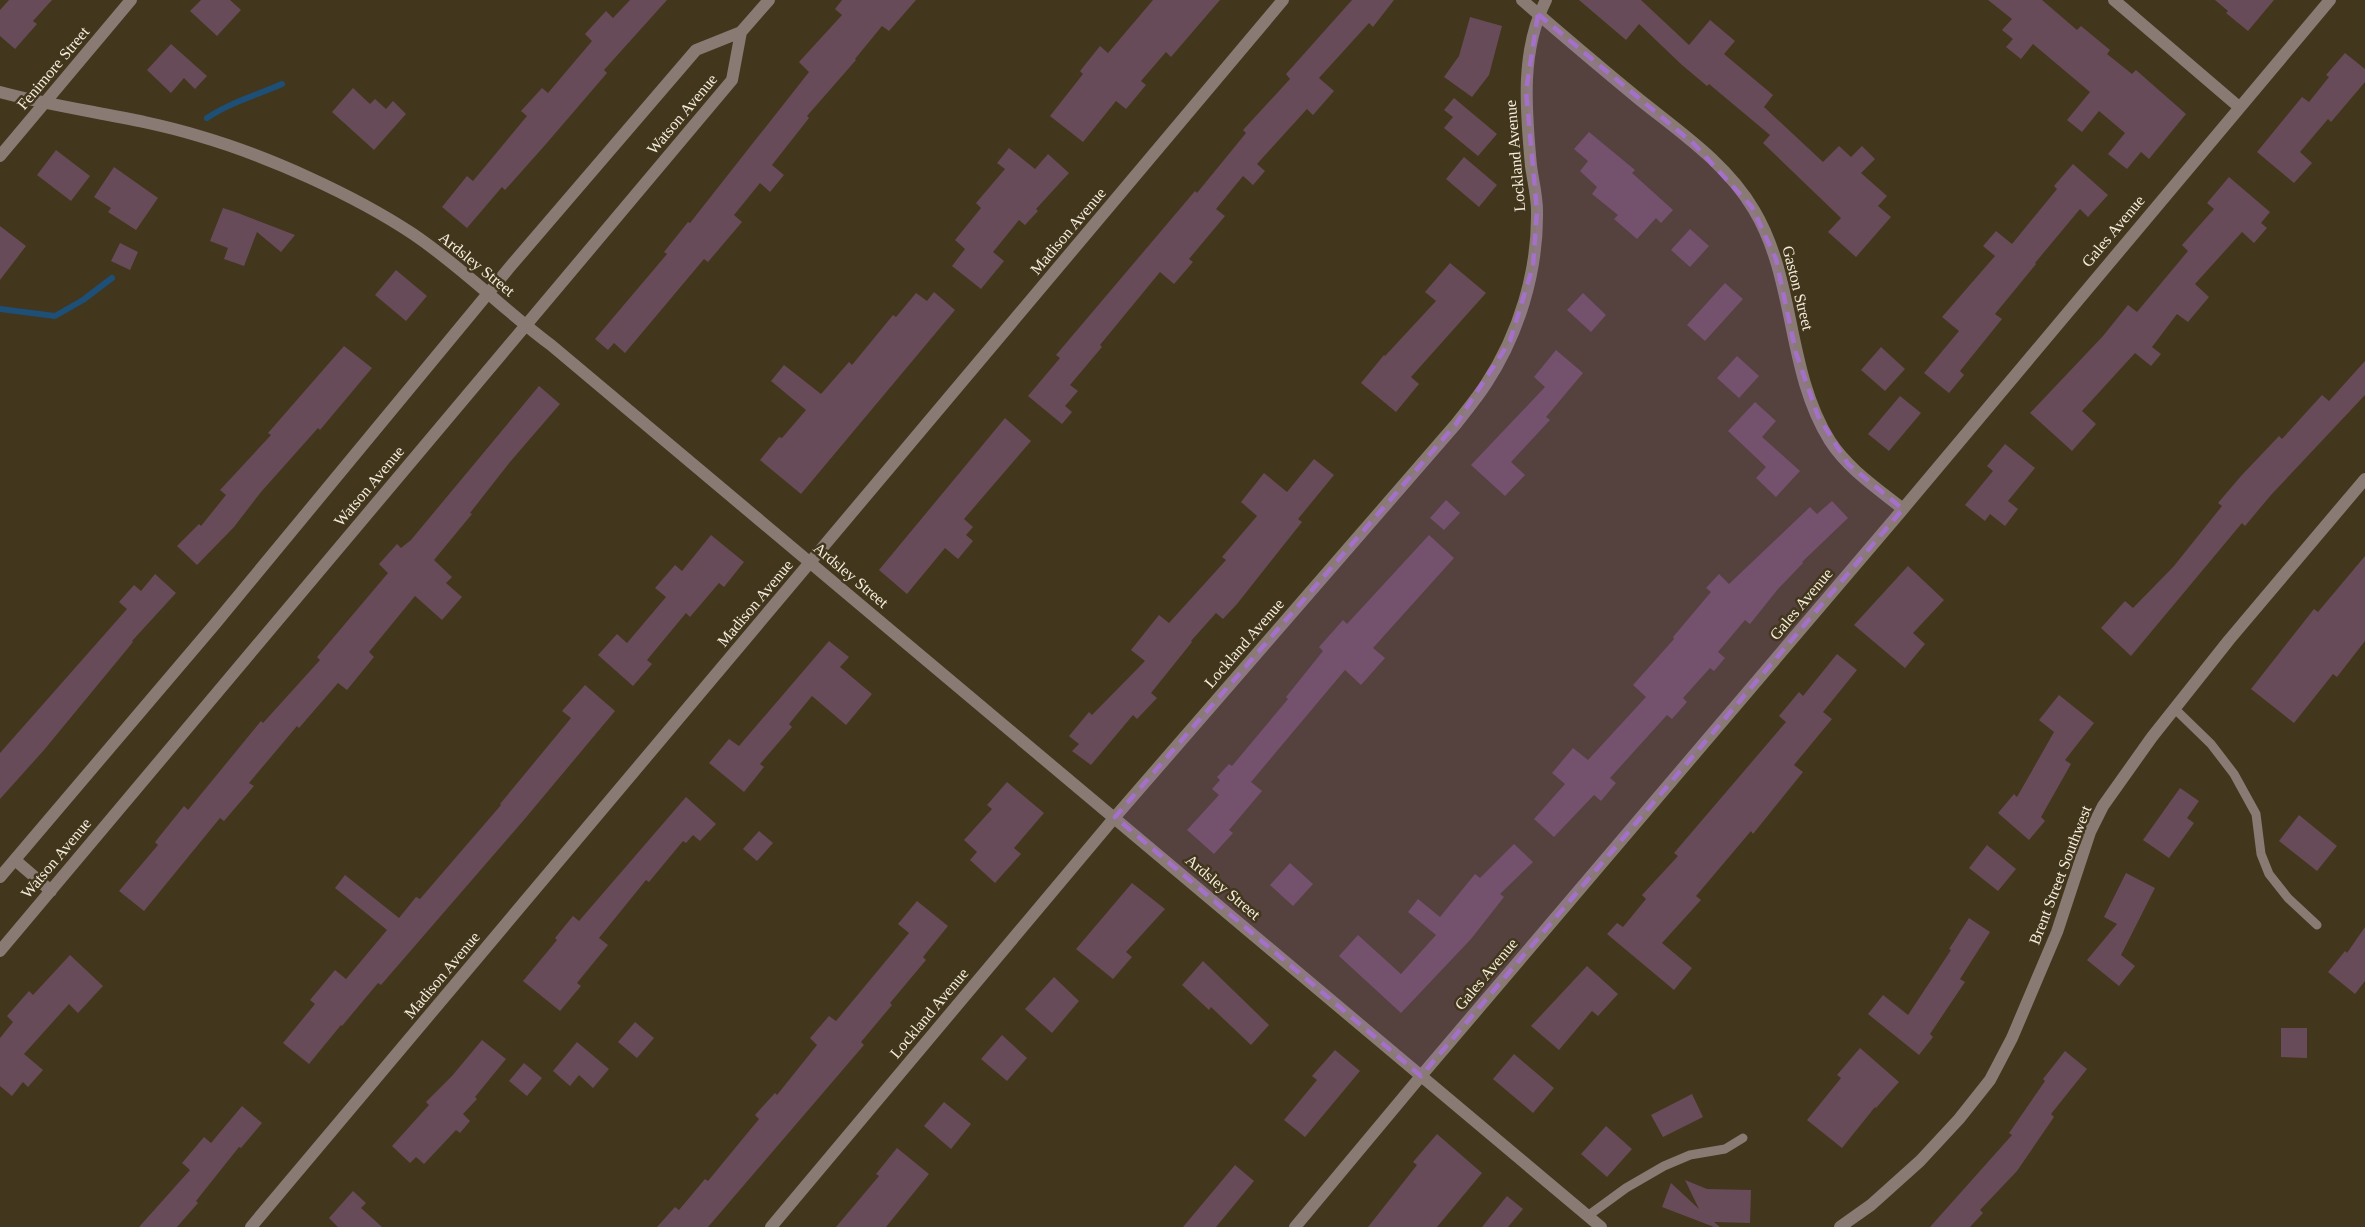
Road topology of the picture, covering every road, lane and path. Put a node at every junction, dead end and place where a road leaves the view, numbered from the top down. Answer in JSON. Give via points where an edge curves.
{"nodes":[{"id":1,"x":131,"y":0,"type":"edge"},
{"id":2,"x":769,"y":0,"type":"edge"},
{"id":3,"x":1283,"y":0,"type":"edge"},
{"id":4,"x":1522,"y":0,"type":"edge"},
{"id":5,"x":1546,"y":0,"type":"edge"},
{"id":6,"x":2114,"y":0,"type":"edge"},
{"id":7,"x":2330,"y":0,"type":"edge"},
{"id":8,"x":1538,"y":14,"type":"junction"},
{"id":9,"x":741,"y":32,"type":"junction"},
{"id":10,"x":0,"y":92,"type":"edge"},
{"id":11,"x":45,"y":104,"type":"junction"},
{"id":12,"x":2239,"y":107,"type":"junction"},
{"id":13,"x":0,"y":156,"type":"edge"},
{"id":14,"x":488,"y":295,"type":"junction"},
{"id":15,"x":526,"y":327,"type":"junction"},
{"id":16,"x":2365,"y":479,"type":"edge"},
{"id":17,"x":1903,"y":510,"type":"junction"},
{"id":18,"x":810,"y":563,"type":"junction"},
{"id":19,"x":2175,"y":709,"type":"junction"},
{"id":20,"x":1115,"y":817,"type":"junction"},
{"id":21,"x":15,"y":860,"type":"junction"},
{"id":22,"x":0,"y":877,"type":"edge"},
{"id":23,"x":51,"y":891,"type":"junction"},
{"id":24,"x":2316,"y":925,"type":"dead end"},
{"id":25,"x":0,"y":951,"type":"edge"},
{"id":26,"x":1421,"y":1076,"type":"junction"},
{"id":27,"x":1743,"y":1138,"type":"dead end"},
{"id":28,"x":1588,"y":1215,"type":"junction"},
{"id":29,"x":251,"y":1227,"type":"edge"},
{"id":30,"x":771,"y":1227,"type":"edge"},
{"id":31,"x":1295,"y":1227,"type":"edge"},
{"id":32,"x":1601,"y":1227,"type":"edge"},
{"id":33,"x":1840,"y":1227,"type":"edge"}],
"edges":[{"from":1,"to":11,"type":"street","name":"Fenimore Street"},
{"from":2,"to":9,"type":"street","name":"Watson Avenue"},
{"from":3,"to":18,"type":"street","name":"Madison Avenue"},
{"from":4,"to":8,"type":"street","name":"Gaston Street"},
{"from":5,"to":8,"type":"street","name":"Lockland Avenue"},
{"from":6,"to":12,"type":"street"},
{"from":7,"to":12,"type":"street","name":"Gales Avenue"},
{"from":8,"to":17,"type":"street","name":"Gaston Street","via":[[1694,144],[1729,177],[1752,207],[1776,259],[1796,352],[1818,416],[1848,464]]},
{"from":8,"to":20,"type":"street","name":"Lockland Avenue","via":[[1526,91],[1537,211],[1533,266],[1510,341],[1456,424]]},
{"from":9,"to":14,"type":"street","name":"Watson Avenue","via":[[696,50]]},
{"from":9,"to":15,"type":"street","name":"Watson Avenue","via":[[732,80]]},
{"from":10,"to":11,"type":"street","name":"Ardsley Street"},
{"from":11,"to":13,"type":"street","name":"Fenimore Street"},
{"from":11,"to":14,"type":"street","name":"Ardsley Street","via":[[200,136],[287,168],[414,235]]},
{"from":12,"to":17,"type":"street","name":"Gales Avenue"},
{"from":14,"to":15,"type":"street","name":"Ardsley Street"},
{"from":14,"to":21,"type":"street","name":"Watson Avenue"},
{"from":15,"to":18,"type":"street","name":"Ardsley Street"},
{"from":15,"to":23,"type":"street","name":"Watson Avenue"},
{"from":16,"to":19,"type":"street","name":"Brent Street Southwest"},
{"from":17,"to":26,"type":"street","name":"Gales Avenue"},
{"from":18,"to":20,"type":"street","name":"Ardsley Street"},
{"from":18,"to":29,"type":"street","name":"Madison Avenue"},
{"from":19,"to":24,"type":"lane","via":[[2211,744],[2234,774],[2256,814],[2261,854],[2269,874]]},
{"from":19,"to":33,"type":"street","name":"Brent Street Southwest","via":[[2103,806],[2090,832],[2057,932],[1990,1080],[1920,1161]]},
{"from":20,"to":26,"type":"street","name":"Ardsley Street"},
{"from":20,"to":30,"type":"street","name":"Lockland Avenue"},
{"from":21,"to":22,"type":"street","name":"Watson Avenue"},
{"from":21,"to":23,"type":"street"},
{"from":23,"to":25,"type":"street","name":"Watson Avenue"},
{"from":26,"to":28,"type":"street","name":"Ardsley Street"},
{"from":26,"to":31,"type":"street","name":"Gales Avenue"},
{"from":27,"to":28,"type":"lane","via":[[1725,1149],[1690,1155],[1664,1166]]},
{"from":28,"to":32,"type":"street","name":"Ardsley Street"}]}
